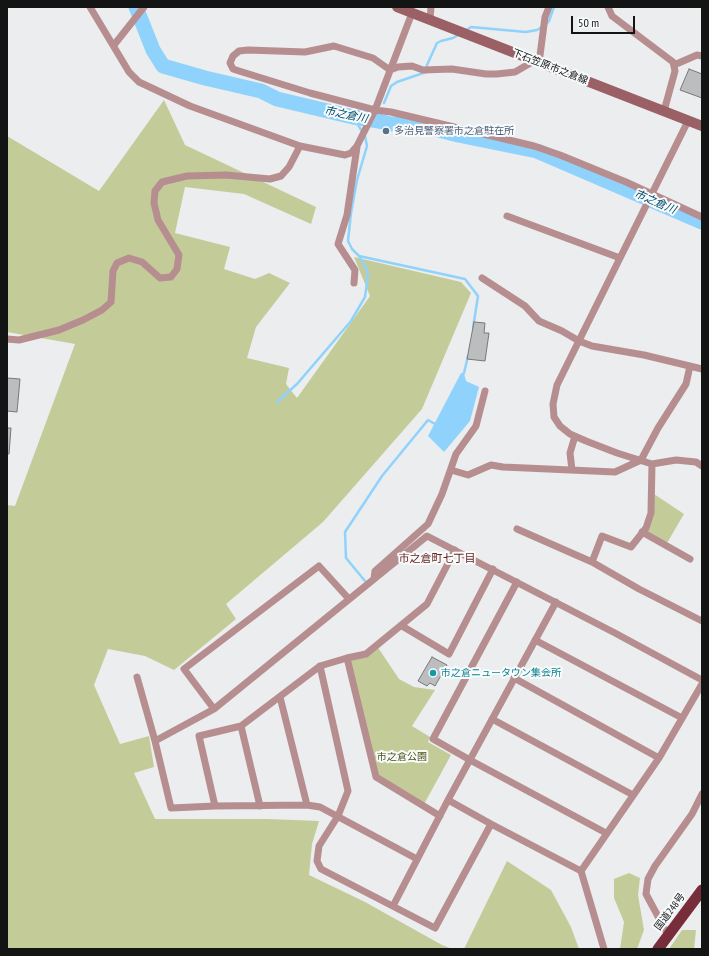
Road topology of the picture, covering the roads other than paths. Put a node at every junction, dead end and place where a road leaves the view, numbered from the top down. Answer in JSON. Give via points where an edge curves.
{"nodes":[{"id":1,"x":90,"y":7,"type":"edge"},
{"id":2,"x":144,"y":7,"type":"edge"},
{"id":3,"x":398,"y":7,"type":"edge"},
{"id":4,"x":431,"y":7,"type":"edge"},
{"id":5,"x":549,"y":7,"type":"edge"},
{"id":6,"x":608,"y":7,"type":"edge"},
{"id":7,"x":412,"y":13,"type":"junction"},
{"id":8,"x":430,"y":20,"type":"junction"},
{"id":9,"x":114,"y":45,"type":"junction"},
{"id":10,"x":702,"y":56,"type":"edge"},
{"id":11,"x":536,"y":62,"type":"junction"},
{"id":12,"x":674,"y":65,"type":"junction"},
{"id":13,"x":390,"y":70,"type":"junction"},
{"id":14,"x":375,"y":110,"type":"junction"},
{"id":15,"x":664,"y":111,"type":"junction"},
{"id":16,"x":688,"y":121,"type":"junction"},
{"id":17,"x":702,"y":126,"type":"edge"},
{"id":18,"x":300,"y":146,"type":"junction"},
{"id":19,"x":357,"y":146,"type":"junction"},
{"id":20,"x":651,"y":194,"type":"junction"},
{"id":21,"x":507,"y":216,"type":"dead end"},
{"id":22,"x":702,"y":217,"type":"edge"},
{"id":23,"x":620,"y":258,"type":"junction"},
{"id":24,"x":482,"y":278,"type":"dead end"},
{"id":25,"x":354,"y":283,"type":"dead end"},
{"id":26,"x":7,"y":339,"type":"edge"},
{"id":27,"x":580,"y":341,"type":"junction"},
{"id":28,"x":690,"y":366,"type":"junction"},
{"id":29,"x":702,"y":369,"type":"edge"},
{"id":30,"x":485,"y":391,"type":"dead end"},
{"id":31,"x":576,"y":436,"type":"junction"},
{"id":32,"x":641,"y":460,"type":"junction"},
{"id":33,"x":652,"y":464,"type":"junction"},
{"id":34,"x":702,"y":466,"type":"edge"},
{"id":35,"x":451,"y":470,"type":"junction"},
{"id":36,"x":572,"y":470,"type":"junction"},
{"id":37,"x":517,"y":529,"type":"dead end"},
{"id":38,"x":642,"y":532,"type":"junction"},
{"id":39,"x":455,"y":550,"type":"junction"},
{"id":40,"x":690,"y":559,"type":"dead end"},
{"id":41,"x":592,"y":562,"type":"junction"},
{"id":42,"x":493,"y":569,"type":"junction"},
{"id":43,"x":374,"y":579,"type":"junction"},
{"id":44,"x":517,"y":582,"type":"junction"},
{"id":45,"x":349,"y":599,"type":"junction"},
{"id":46,"x":556,"y":602,"type":"junction"},
{"id":47,"x":702,"y":621,"type":"edge"},
{"id":48,"x":402,"y":626,"type":"junction"},
{"id":49,"x":535,"y":640,"type":"junction"},
{"id":50,"x":347,"y":658,"type":"junction"},
{"id":51,"x":320,"y":666,"type":"junction"},
{"id":52,"x":137,"y":677,"type":"dead end"},
{"id":53,"x":514,"y":678,"type":"junction"},
{"id":54,"x":702,"y":680,"type":"edge"},
{"id":55,"x":702,"y":684,"type":"edge"},
{"id":56,"x":280,"y":697,"type":"junction"},
{"id":57,"x":214,"y":709,"type":"junction"},
{"id":58,"x":682,"y":718,"type":"junction"},
{"id":59,"x":492,"y":719,"type":"junction"},
{"id":60,"x":241,"y":726,"type":"junction"},
{"id":61,"x":155,"y":741,"type":"junction"},
{"id":62,"x":659,"y":758,"type":"junction"},
{"id":63,"x":470,"y":760,"type":"junction"},
{"id":64,"x":702,"y":794,"type":"edge"},
{"id":65,"x":633,"y":795,"type":"junction"},
{"id":66,"x":448,"y":800,"type":"junction"},
{"id":67,"x":215,"y":806,"type":"junction"},
{"id":68,"x":260,"y":806,"type":"junction"},
{"id":69,"x":307,"y":806,"type":"junction"},
{"id":70,"x":338,"y":816,"type":"junction"},
{"id":71,"x":440,"y":816,"type":"junction"},
{"id":72,"x":491,"y":824,"type":"junction"},
{"id":73,"x":606,"y":833,"type":"junction"},
{"id":74,"x":417,"y":859,"type":"junction"},
{"id":75,"x":581,"y":870,"type":"junction"},
{"id":76,"x":702,"y":890,"type":"edge"},
{"id":77,"x":393,"y":906,"type":"junction"},
{"id":78,"x":668,"y":935,"type":"junction"},
{"id":79,"x":604,"y":949,"type":"edge"},
{"id":80,"x":658,"y":949,"type":"edge"}],
"edges":[{"from":1,"to":9,"type":"street"},
{"from":2,"to":9,"type":"street"},
{"from":3,"to":7,"type":"main road","name":"下石笠原市之倉線"},
{"from":4,"to":8,"type":"street"},
{"from":5,"to":11,"type":"street"},
{"from":6,"to":12,"type":"street","via":[[612,16]]},
{"from":7,"to":8,"type":"main road","name":"下石笠原市之倉線"},
{"from":7,"to":13,"type":"street"},
{"from":8,"to":11,"type":"main road","name":"下石笠原市之倉線"},
{"from":9,"to":18,"type":"street","via":[[129,72],[139,82],[190,106]]},
{"from":10,"to":12,"type":"street","via":[[697,55]]},
{"from":11,"to":13,"type":"street","via":[[515,72],[496,74],[452,69],[426,70],[412,66]]},
{"from":11,"to":15,"type":"main road","name":"下石笠原市之倉線"},
{"from":12,"to":15,"type":"street"},
{"from":13,"to":14,"type":"street"},
{"from":13,"to":14,"type":"street","via":[[373,58],[334,46],[306,52],[239,51],[230,63],[233,69],[239,71]]},
{"from":14,"to":19,"type":"street"},
{"from":14,"to":20,"type":"street","via":[[534,146]]},
{"from":15,"to":16,"type":"main road","name":"下石笠原市之倉線"},
{"from":16,"to":17,"type":"main road","name":"下石笠原市之倉線"},
{"from":16,"to":20,"type":"street"},
{"from":18,"to":19,"type":"street","via":[[345,155]]},
{"from":18,"to":26,"type":"street","via":[[281,176],[270,179],[226,175],[187,176],[162,182],[155,190],[154,203],[158,220],[179,255],[177,269],[171,277],[160,278],[142,262],[129,258],[117,263],[113,271],[111,302],[102,310],[59,330],[19,340]]},
{"from":19,"to":25,"type":"street","via":[[347,216],[338,244],[355,270]]},
{"from":20,"to":22,"type":"street"},
{"from":20,"to":23,"type":"street"},
{"from":21,"to":23,"type":"street"},
{"from":23,"to":27,"type":"street"},
{"from":24,"to":27,"type":"street","via":[[525,306],[539,320]]},
{"from":27,"to":28,"type":"street","via":[[592,346]]},
{"from":27,"to":31,"type":"street","via":[[557,385],[553,404],[554,417],[560,426]]},
{"from":28,"to":29,"type":"street"},
{"from":28,"to":32,"type":"street","via":[[686,384]]},
{"from":30,"to":35,"type":"street","via":[[476,426],[456,454]]},
{"from":31,"to":32,"type":"street"},
{"from":31,"to":36,"type":"street","via":[[570,453]]},
{"from":32,"to":33,"type":"street"},
{"from":32,"to":36,"type":"street","via":[[615,472]]},
{"from":33,"to":34,"type":"street","via":[[676,460],[696,462]]},
{"from":33,"to":38,"type":"street","via":[[651,513]]},
{"from":35,"to":36,"type":"street","via":[[468,475],[491,465]]},
{"from":35,"to":43,"type":"street","via":[[428,524],[375,571]]},
{"from":37,"to":41,"type":"street"},
{"from":38,"to":40,"type":"street"},
{"from":38,"to":41,"type":"street","via":[[631,546],[602,536]]},
{"from":39,"to":42,"type":"street"},
{"from":39,"to":43,"type":"street","via":[[427,536]]},
{"from":39,"to":48,"type":"street","via":[[427,604]]},
{"from":41,"to":47,"type":"street"},
{"from":42,"to":44,"type":"street"},
{"from":42,"to":48,"type":"street","via":[[449,654]]},
{"from":43,"to":45,"type":"street"},
{"from":44,"to":46,"type":"street"},
{"from":44,"to":63,"type":"street","via":[[433,739]]},
{"from":45,"to":57,"type":"street"},
{"from":45,"to":57,"type":"street","via":[[319,566],[184,669]]},
{"from":46,"to":49,"type":"street"},
{"from":46,"to":54,"type":"street"},
{"from":48,"to":50,"type":"street","via":[[366,654]]},
{"from":49,"to":53,"type":"street"},
{"from":49,"to":58,"type":"street"},
{"from":50,"to":51,"type":"street"},
{"from":50,"to":71,"type":"street","via":[[376,777]]},
{"from":51,"to":56,"type":"street"},
{"from":51,"to":70,"type":"street","via":[[348,791]]},
{"from":52,"to":61,"type":"street"},
{"from":53,"to":59,"type":"street"},
{"from":53,"to":62,"type":"street"},
{"from":55,"to":58,"type":"street"},
{"from":56,"to":60,"type":"street"},
{"from":56,"to":69,"type":"street"},
{"from":57,"to":61,"type":"street"},
{"from":58,"to":62,"type":"street"},
{"from":59,"to":63,"type":"street"},
{"from":59,"to":65,"type":"street"},
{"from":60,"to":67,"type":"street","via":[[199,736]]},
{"from":60,"to":68,"type":"street"},
{"from":61,"to":67,"type":"street","via":[[171,808]]},
{"from":62,"to":65,"type":"street"},
{"from":63,"to":66,"type":"street"},
{"from":63,"to":73,"type":"street"},
{"from":64,"to":78,"type":"street","via":[[692,814],[648,879],[646,894]]},
{"from":65,"to":73,"type":"street"},
{"from":66,"to":71,"type":"street"},
{"from":66,"to":72,"type":"street"},
{"from":67,"to":68,"type":"street"},
{"from":68,"to":69,"type":"street"},
{"from":69,"to":70,"type":"street","via":[[320,807]]},
{"from":70,"to":74,"type":"street"},
{"from":70,"to":77,"type":"street","via":[[319,846],[317,861],[321,869]]},
{"from":71,"to":74,"type":"street"},
{"from":72,"to":75,"type":"street"},
{"from":72,"to":77,"type":"street","via":[[435,928]]},
{"from":73,"to":75,"type":"street"},
{"from":74,"to":77,"type":"street"},
{"from":75,"to":79,"type":"street"},
{"from":76,"to":78,"type":"highway","name":"国道248号"},
{"from":78,"to":80,"type":"highway","name":"国道248号"}]}
